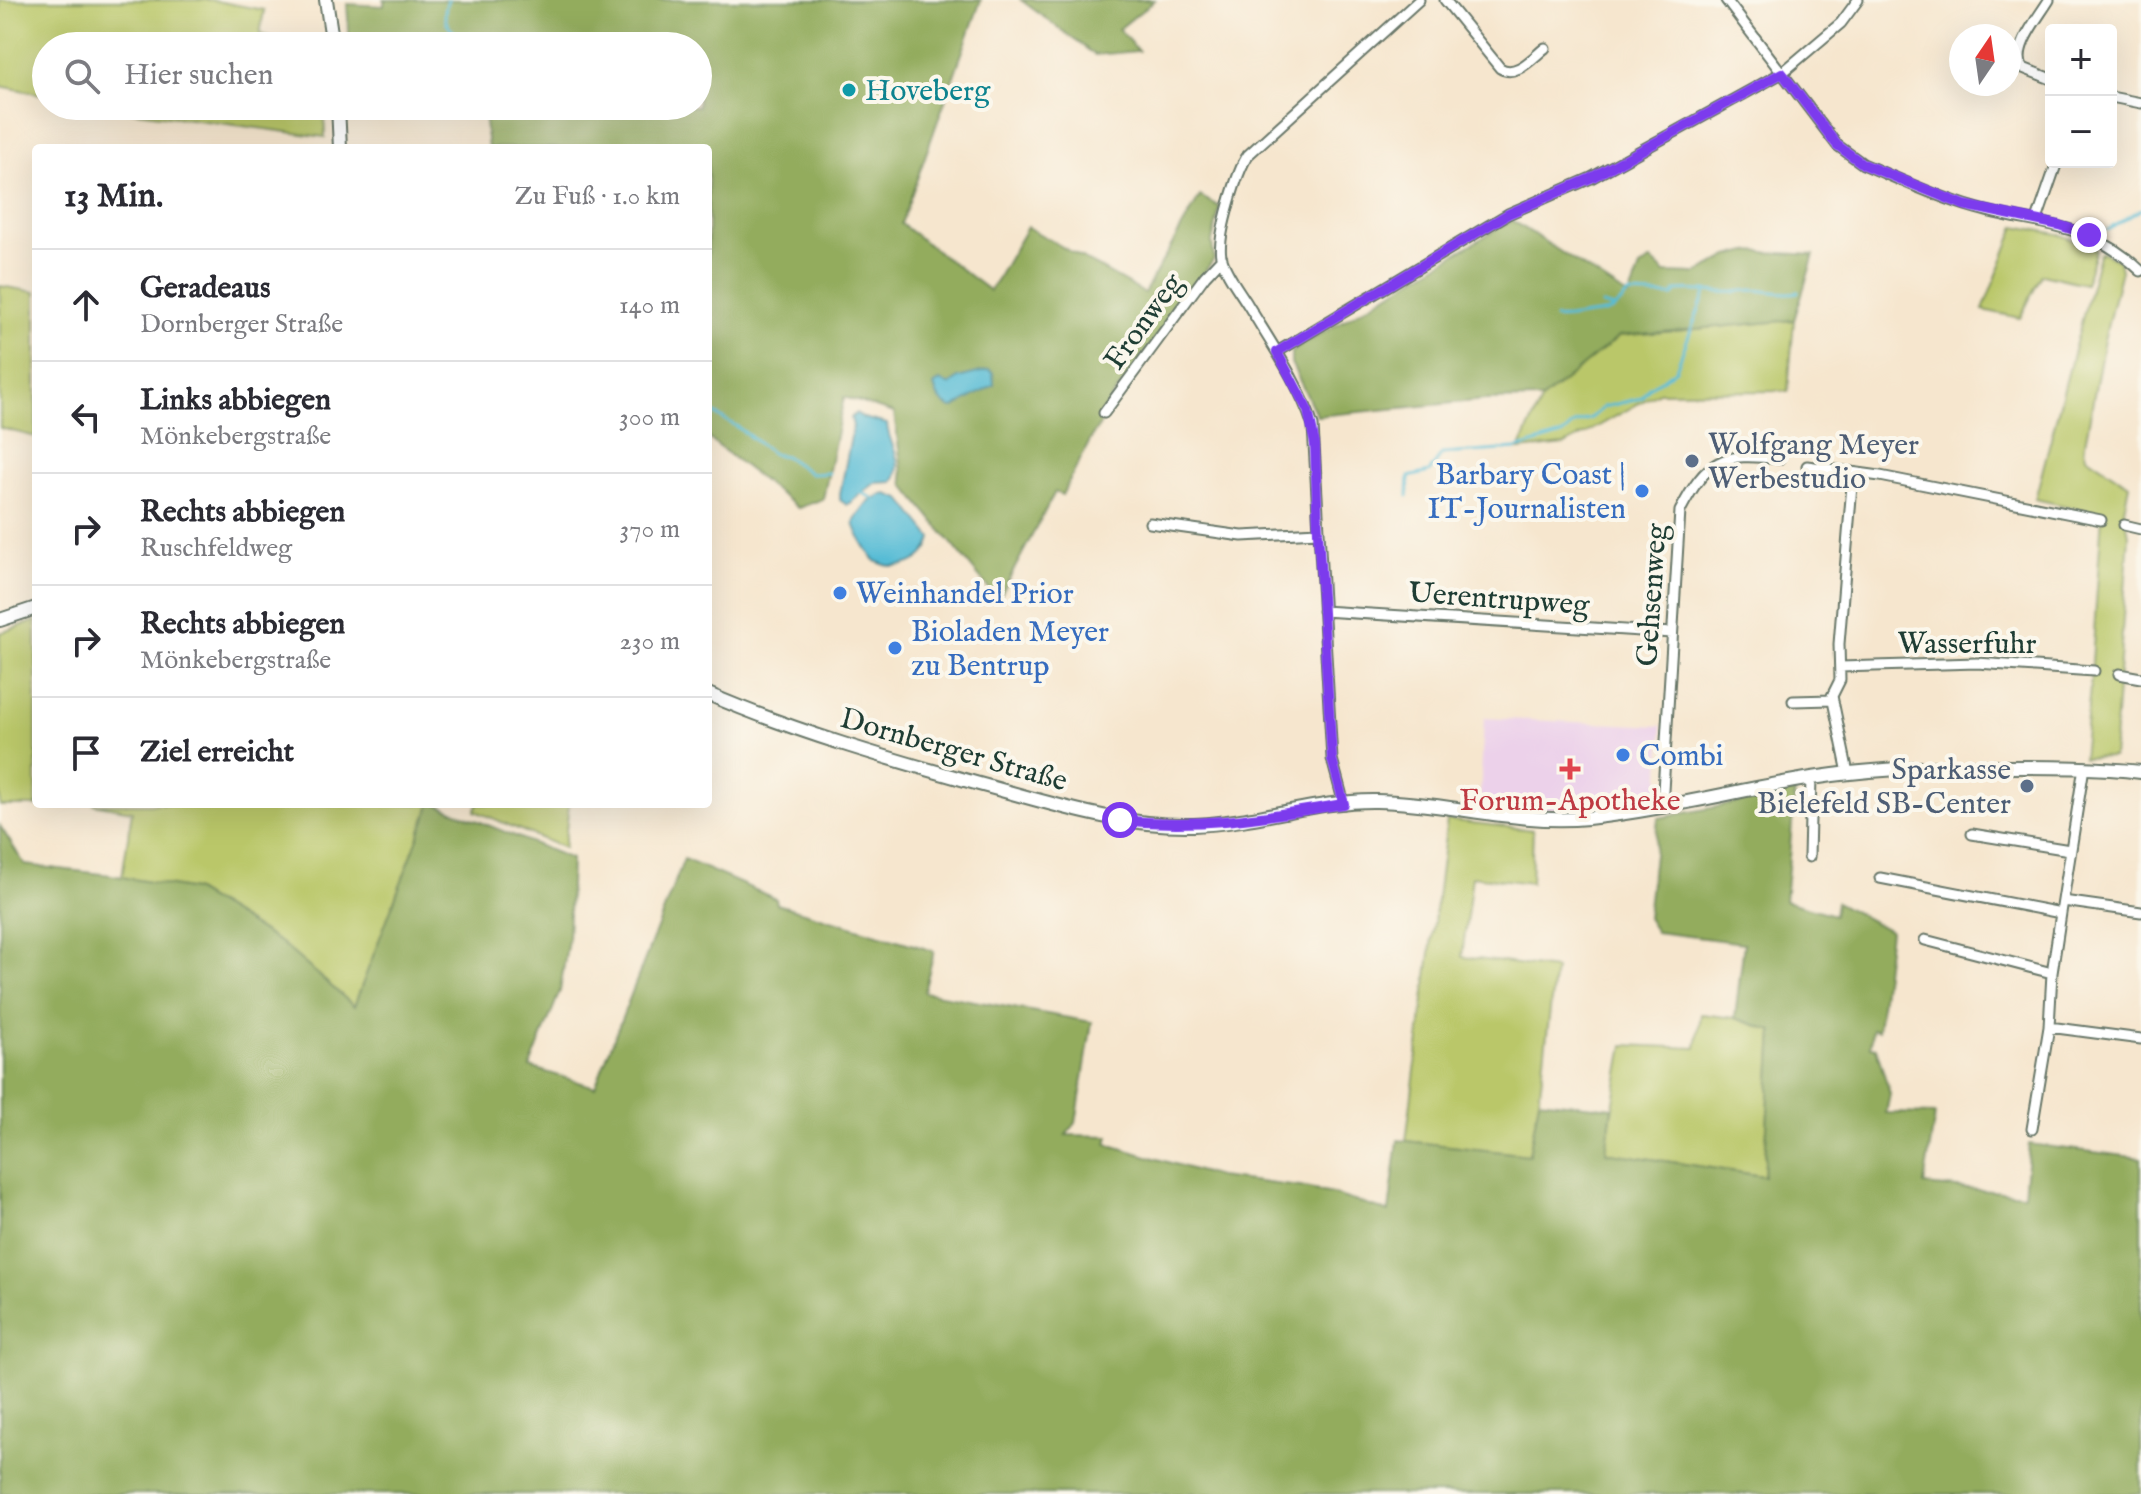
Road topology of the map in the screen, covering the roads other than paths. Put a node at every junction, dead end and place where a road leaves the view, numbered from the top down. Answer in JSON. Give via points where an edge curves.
{"nodes":[{"id":1,"x":326,"y":0,"type":"edge"},
{"id":2,"x":1419,"y":0,"type":"edge"},
{"id":3,"x":1445,"y":0,"type":"edge"},
{"id":4,"x":1726,"y":0,"type":"edge"},
{"id":5,"x":1858,"y":0,"type":"edge"},
{"id":6,"x":2049,"y":0,"type":"edge"},
{"id":7,"x":331,"y":32,"type":"edge"},
{"id":8,"x":1545,"y":48,"type":"dead end"},
{"id":9,"x":1782,"y":73,"type":"junction"},
{"id":10,"x":2045,"y":77,"type":"edge"},
{"id":11,"x":2117,"y":98,"type":"edge"},
{"id":12,"x":2141,"y":103,"type":"edge"},
{"id":13,"x":339,"y":120,"type":"edge"},
{"id":14,"x":340,"y":144,"type":"edge"},
{"id":15,"x":2055,"y":168,"type":"edge"},
{"id":16,"x":2037,"y":220,"type":"junction"},
{"id":17,"x":1222,"y":258,"type":"junction"},
{"id":18,"x":2141,"y":271,"type":"edge"},
{"id":19,"x":1277,"y":352,"type":"junction"},
{"id":20,"x":1104,"y":413,"type":"dead end"},
{"id":21,"x":1779,"y":459,"type":"dead end"},
{"id":22,"x":1807,"y":466,"type":"dead end"},
{"id":23,"x":1853,"y":473,"type":"junction"},
{"id":24,"x":2101,"y":520,"type":"dead end"},
{"id":25,"x":1150,"y":523,"type":"dead end"},
{"id":26,"x":2124,"y":525,"type":"dead end"},
{"id":27,"x":2141,"y":529,"type":"edge"},
{"id":28,"x":1318,"y":532,"type":"junction"},
{"id":29,"x":32,"y":609,"type":"edge"},
{"id":30,"x":1323,"y":611,"type":"junction"},
{"id":31,"x":0,"y":620,"type":"edge"},
{"id":32,"x":1672,"y":633,"type":"junction"},
{"id":33,"x":1840,"y":667,"type":"junction"},
{"id":34,"x":2094,"y":671,"type":"dead end"},
{"id":35,"x":2119,"y":674,"type":"dead end"},
{"id":36,"x":2141,"y":678,"type":"edge"},
{"id":37,"x":712,"y":696,"type":"edge"},
{"id":38,"x":1832,"y":700,"type":"junction"},
{"id":39,"x":1793,"y":701,"type":"dead end"},
{"id":40,"x":2084,"y":767,"type":"junction"},
{"id":41,"x":2141,"y":772,"type":"edge"},
{"id":42,"x":1848,"y":773,"type":"junction"},
{"id":43,"x":1811,"y":778,"type":"junction"},
{"id":44,"x":1344,"y":804,"type":"junction"},
{"id":45,"x":1662,"y":807,"type":"junction"},
{"id":46,"x":1972,"y":834,"type":"dead end"},
{"id":47,"x":2070,"y":850,"type":"junction"},
{"id":48,"x":1809,"y":857,"type":"dead end"},
{"id":49,"x":1880,"y":878,"type":"dead end"},
{"id":50,"x":2063,"y":901,"type":"junction"},
{"id":51,"x":2141,"y":912,"type":"edge"},
{"id":52,"x":2061,"y":913,"type":"junction"},
{"id":53,"x":1925,"y":940,"type":"dead end"},
{"id":54,"x":2052,"y":973,"type":"junction"},
{"id":55,"x":2049,"y":1027,"type":"junction"},
{"id":56,"x":2141,"y":1039,"type":"edge"},
{"id":57,"x":2032,"y":1129,"type":"dead end"}],
"edges":[{"from":1,"to":7,"type":"main road"},
{"from":2,"to":17,"type":"street","via":[[1248,155],[1239,168],[1220,247]]},
{"from":3,"to":8,"type":"street","via":[[1507,72]]},
{"from":4,"to":9,"type":"street"},
{"from":5,"to":9,"type":"street","via":[[1841,23]]},
{"from":6,"to":10,"type":"street","via":[[2019,62]]},
{"from":9,"to":16,"type":"street","via":[[1837,145],[1863,164],[1964,205]]},
{"from":9,"to":19,"type":"street","via":[[1591,178],[1508,214]]},
{"from":11,"to":12,"type":"street"},
{"from":13,"to":14,"type":"main road"},
{"from":15,"to":16,"type":"street"},
{"from":16,"to":18,"type":"street","via":[[2089,235]]},
{"from":17,"to":19,"type":"street"},
{"from":17,"to":20,"type":"street","name":"Fronweg"},
{"from":19,"to":28,"type":"street","via":[[1313,426]]},
{"from":21,"to":32,"type":"street","name":"Gehsenweg","via":[[1723,460],[1692,486],[1677,528]]},
{"from":22,"to":23,"type":"street"},
{"from":23,"to":24,"type":"street"},
{"from":23,"to":33,"type":"street"},
{"from":25,"to":28,"type":"street","via":[[1242,536]]},
{"from":26,"to":27,"type":"street"},
{"from":28,"to":30,"type":"street"},
{"from":29,"to":31,"type":"main road"},
{"from":30,"to":32,"type":"street","name":"Uerentrupweg"},
{"from":30,"to":44,"type":"street","via":[[1332,759]]},
{"from":32,"to":45,"type":"street","name":"Gehsenweg"},
{"from":33,"to":34,"type":"street","name":"Wasserfuhr","via":[[1977,663]]},
{"from":33,"to":38,"type":"street"},
{"from":35,"to":36,"type":"street"},
{"from":37,"to":44,"type":"main road","name":"Dornberger Straße","via":[[820,737],[1105,817],[1195,825]]},
{"from":38,"to":39,"type":"street"},
{"from":38,"to":42,"type":"street"},
{"from":40,"to":41,"type":"main road","name":"Dornberger Straße"},
{"from":40,"to":42,"type":"main road","name":"Dornberger Straße","via":[[1963,766]]},
{"from":40,"to":47,"type":"street"},
{"from":42,"to":43,"type":"main road","name":"Dornberger Straße"},
{"from":43,"to":45,"type":"main road","name":"Dornberger Straße"},
{"from":43,"to":48,"type":"street"},
{"from":44,"to":45,"type":"main road","name":"Dornberger Straße","via":[[1427,804],[1554,820]]},
{"from":46,"to":47,"type":"street"},
{"from":47,"to":50,"type":"street"},
{"from":49,"to":52,"type":"street"},
{"from":50,"to":51,"type":"street"},
{"from":50,"to":52,"type":"street"},
{"from":52,"to":54,"type":"street"},
{"from":53,"to":54,"type":"street"},
{"from":54,"to":55,"type":"street"},
{"from":55,"to":56,"type":"street"},
{"from":55,"to":57,"type":"street"}]}
